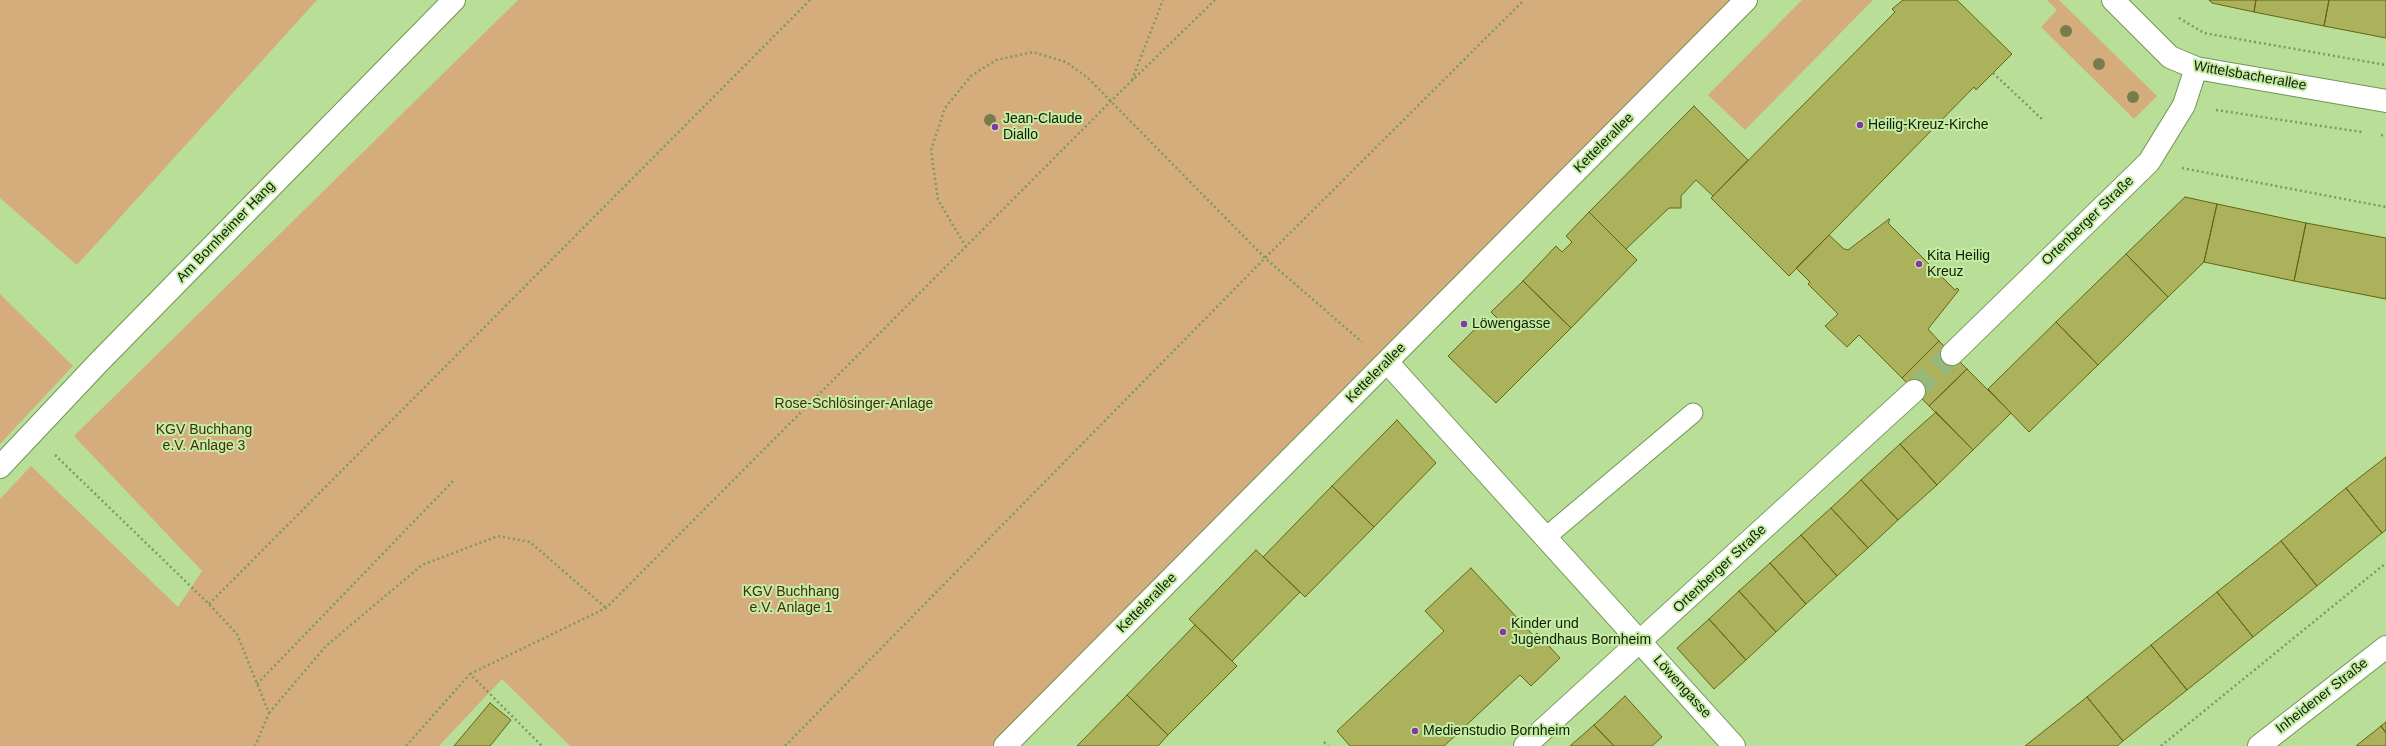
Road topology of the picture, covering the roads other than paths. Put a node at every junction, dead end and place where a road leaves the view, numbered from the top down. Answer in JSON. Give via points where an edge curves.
{"nodes":[{"id":1,"x":454,"y":0,"type":"edge"},
{"id":2,"x":1746,"y":0,"type":"edge"},
{"id":3,"x":2113,"y":0,"type":"edge"},
{"id":4,"x":2196,"y":68,"type":"junction"},
{"id":5,"x":2386,"y":101,"type":"edge"},
{"id":6,"x":1952,"y":354,"type":"tunnel mouth"},
{"id":7,"x":1387,"y":362,"type":"junction"},
{"id":8,"x":1914,"y":391,"type":"tunnel mouth"},
{"id":9,"x":1693,"y":413,"type":"dead end"},
{"id":10,"x":0,"y":467,"type":"edge"},
{"id":11,"x":1546,"y":537,"type":"junction"},
{"id":12,"x":1642,"y":642,"type":"junction"},
{"id":13,"x":2386,"y":647,"type":"edge"},
{"id":14,"x":1005,"y":746,"type":"edge"},
{"id":15,"x":1525,"y":746,"type":"edge"},
{"id":16,"x":1734,"y":746,"type":"edge"},
{"id":17,"x":2259,"y":746,"type":"edge"}],
"edges":[{"from":1,"to":10,"type":"street","name":"Am Bornheimer Hang","via":[[98,363]]},
{"from":2,"to":7,"type":"street","name":"Kettelerallee"},
{"from":3,"to":4,"type":"street","name":"Wittelsbacherallee","via":[[2170,57]]},
{"from":4,"to":5,"type":"street","name":"Wittelsbacherallee"},
{"from":4,"to":6,"type":"street","name":"Ortenberger Straße","via":[[2184,105],[2149,162]]},
{"from":7,"to":11,"type":"street","name":"Löwengasse"},
{"from":7,"to":14,"type":"street","name":"Kettelerallee"},
{"from":8,"to":12,"type":"street","name":"Ortenberger Straße"},
{"from":9,"to":11,"type":"lane"},
{"from":11,"to":12,"type":"street","name":"Löwengasse"},
{"from":12,"to":15,"type":"street","name":"Ortenberger Straße"},
{"from":12,"to":16,"type":"street","name":"Löwengasse"},
{"from":13,"to":17,"type":"street","name":"Inheidener Straße"}]}
